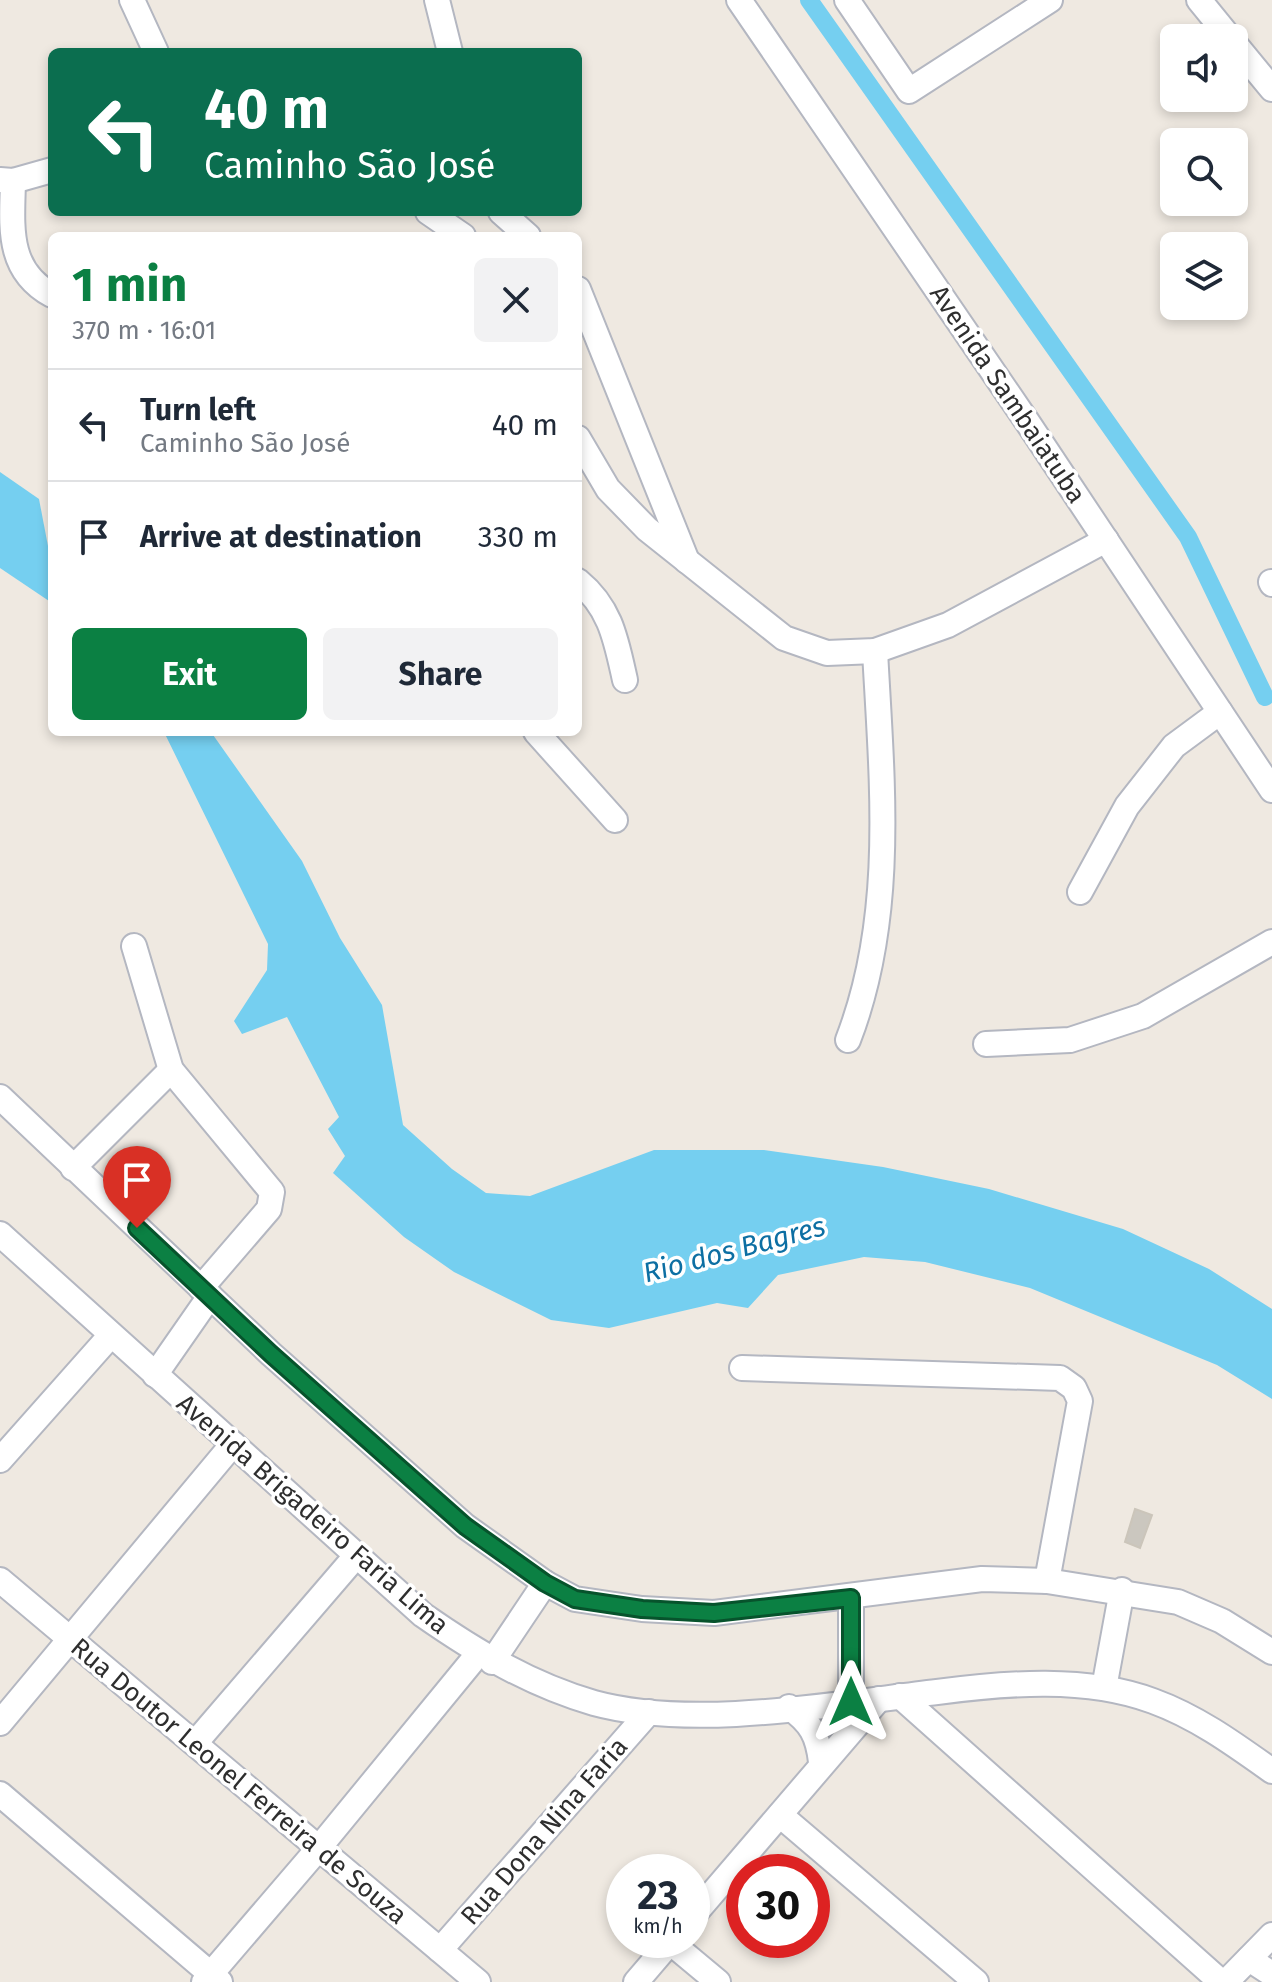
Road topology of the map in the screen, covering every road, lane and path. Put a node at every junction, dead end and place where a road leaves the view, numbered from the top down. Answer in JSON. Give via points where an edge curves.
{"nodes":[{"id":1,"x":132,"y":0,"type":"edge"},
{"id":2,"x":437,"y":0,"type":"edge"},
{"id":3,"x":739,"y":0,"type":"edge"},
{"id":4,"x":1050,"y":0,"type":"edge"},
{"id":5,"x":1199,"y":0,"type":"edge"},
{"id":6,"x":859,"y":4,"type":"edge"},
{"id":7,"x":1219,"y":24,"type":"edge"},
{"id":8,"x":1248,"y":47,"type":"edge"},
{"id":9,"x":154,"y":48,"type":"edge"},
{"id":10,"x":449,"y":48,"type":"edge"},
{"id":11,"x":1272,"y":55,"type":"edge"},
{"id":12,"x":1248,"y":60,"type":"edge"},
{"id":13,"x":1272,"y":89,"type":"edge"},
{"id":14,"x":48,"y":171,"type":"edge"},
{"id":15,"x":7,"y":181,"type":"edge"},
{"id":16,"x":434,"y":216,"type":"edge"},
{"id":17,"x":506,"y":216,"type":"edge"},
{"id":18,"x":457,"y":232,"type":"edge"},
{"id":19,"x":524,"y":232,"type":"edge"},
{"id":20,"x":48,"y":292,"type":"edge"},
{"id":21,"x":582,"y":298,"type":"edge"},
{"id":22,"x":582,"y":332,"type":"edge"},
{"id":23,"x":601,"y":351,"type":"junction"},
{"id":24,"x":582,"y":445,"type":"edge"},
{"id":25,"x":1106,"y":540,"type":"junction"},
{"id":26,"x":688,"y":564,"type":"junction"},
{"id":27,"x":582,"y":584,"type":"edge"},
{"id":28,"x":875,"y":651,"type":"junction"},
{"id":29,"x":625,"y":680,"type":"dead end"},
{"id":30,"x":1220,"y":712,"type":"junction"},
{"id":31,"x":540,"y":736,"type":"edge"},
{"id":32,"x":1272,"y":790,"type":"edge"},
{"id":33,"x":615,"y":820,"type":"dead end"},
{"id":34,"x":1080,"y":892,"type":"dead end"},
{"id":35,"x":1272,"y":942,"type":"edge"},
{"id":36,"x":134,"y":946,"type":"dead end"},
{"id":37,"x":848,"y":1040,"type":"dead end"},
{"id":38,"x":986,"y":1044,"type":"dead end"},
{"id":39,"x":171,"y":1070,"type":"junction"},
{"id":40,"x":0,"y":1097,"type":"edge"},
{"id":41,"x":73,"y":1168,"type":"junction"},
{"id":42,"x":0,"y":1234,"type":"edge"},
{"id":43,"x":205,"y":1292,"type":"junction"},
{"id":44,"x":111,"y":1335,"type":"junction"},
{"id":45,"x":742,"y":1368,"type":"dead end"},
{"id":46,"x":155,"y":1375,"type":"junction"},
{"id":47,"x":233,"y":1444,"type":"junction"},
{"id":48,"x":0,"y":1460,"type":"edge"},
{"id":49,"x":356,"y":1556,"type":"junction"},
{"id":50,"x":0,"y":1580,"type":"edge"},
{"id":51,"x":1047,"y":1581,"type":"junction"},
{"id":52,"x":545,"y":1583,"type":"junction"},
{"id":53,"x":1122,"y":1590,"type":"junction"},
{"id":54,"x":851,"y":1598,"type":"junction"},
{"id":55,"x":70,"y":1639,"type":"junction"},
{"id":56,"x":1272,"y":1652,"type":"edge"},
{"id":57,"x":485,"y":1658,"type":"junction"},
{"id":58,"x":1104,"y":1688,"type":"junction"},
{"id":59,"x":889,"y":1698,"type":"junction"},
{"id":60,"x":851,"y":1702,"type":"junction"},
{"id":61,"x":789,"y":1707,"type":"junction"},
{"id":62,"x":649,"y":1712,"type":"junction"},
{"id":63,"x":0,"y":1723,"type":"edge"},
{"id":64,"x":196,"y":1742,"type":"junction"},
{"id":65,"x":821,"y":1762,"type":"junction"},
{"id":66,"x":1272,"y":1771,"type":"edge"},
{"id":67,"x":0,"y":1794,"type":"edge"},
{"id":68,"x":780,"y":1815,"type":"junction"},
{"id":69,"x":318,"y":1849,"type":"junction"},
{"id":70,"x":710,"y":1896,"type":"edge"},
{"id":71,"x":1272,"y":1935,"type":"edge"},
{"id":72,"x":440,"y":1950,"type":"junction"},
{"id":73,"x":656,"y":1958,"type":"edge"},
{"id":74,"x":690,"y":1958,"type":"edge"},
{"id":75,"x":1249,"y":1959,"type":"junction"},
{"id":76,"x":1272,"y":1974,"type":"edge"},
{"id":77,"x":212,"y":1979,"type":"edge"},
{"id":78,"x":478,"y":1982,"type":"edge"},
{"id":79,"x":636,"y":1982,"type":"edge"},
{"id":80,"x":718,"y":1982,"type":"edge"},
{"id":81,"x":976,"y":1982,"type":"edge"},
{"id":82,"x":1223,"y":1982,"type":"edge"}],
"edges":[{"from":1,"to":9,"type":"street"},
{"from":2,"to":10,"type":"street"},
{"from":3,"to":25,"type":"street","name":"Avenida Sambaiatuba"},
{"from":4,"to":6,"type":"street","via":[[909,91]]},
{"from":5,"to":7,"type":"street"},
{"from":8,"to":11,"type":"street"},
{"from":12,"to":13,"type":"street"},
{"from":14,"to":15,"type":"street"},
{"from":15,"to":20,"type":"street","via":[[11,232],[22,270]]},
{"from":16,"to":18,"type":"street"},
{"from":17,"to":19,"type":"street"},
{"from":21,"to":23,"type":"street"},
{"from":22,"to":23,"type":"street"},
{"from":23,"to":26,"type":"street"},
{"from":24,"to":26,"type":"street","via":[[608,489]]},
{"from":25,"to":28,"type":"street","via":[[948,625]]},
{"from":25,"to":30,"type":"street","name":"Avenida Sambaiatuba"},
{"from":26,"to":28,"type":"street","via":[[784,638],[827,653]]},
{"from":27,"to":29,"type":"street","via":[[611,618]]},
{"from":28,"to":37,"type":"street","via":[[883,859],[864,999]]},
{"from":30,"to":32,"type":"street","name":"Avenida Sambaiatuba"},
{"from":30,"to":34,"type":"street","via":[[1174,746],[1127,806]]},
{"from":31,"to":33,"type":"street"},
{"from":35,"to":38,"type":"street","via":[[1143,1016],[1070,1040]]},
{"from":36,"to":39,"type":"street"},
{"from":39,"to":41,"type":"street"},
{"from":39,"to":43,"type":"street","via":[[272,1192],[269,1209]]},
{"from":40,"to":41,"type":"street"},
{"from":41,"to":43,"type":"street"},
{"from":42,"to":44,"type":"street","name":"Avenida Brigadeiro Faria Lima"},
{"from":43,"to":46,"type":"street"},
{"from":43,"to":52,"type":"street","via":[[465,1526]]},
{"from":44,"to":46,"type":"street","name":"Avenida Brigadeiro Faria Lima"},
{"from":44,"to":48,"type":"street"},
{"from":45,"to":51,"type":"street","via":[[1060,1378],[1074,1388],[1080,1401]]},
{"from":46,"to":47,"type":"street","name":"Avenida Brigadeiro Faria Lima"},
{"from":47,"to":49,"type":"street","name":"Avenida Brigadeiro Faria Lima"},
{"from":47,"to":55,"type":"street"},
{"from":49,"to":57,"type":"street","name":"Avenida Brigadeiro Faria Lima","via":[[423,1615]]},
{"from":49,"to":64,"type":"street"},
{"from":50,"to":55,"type":"street","name":"Rua Doutor Leonel Ferreira de Souza"},
{"from":51,"to":53,"type":"street"},
{"from":51,"to":54,"type":"street","via":[[982,1579]]},
{"from":52,"to":54,"type":"street","via":[[575,1599],[714,1613]]},
{"from":52,"to":57,"type":"street"},
{"from":53,"to":56,"type":"street","via":[[1178,1602]]},
{"from":53,"to":58,"type":"street"},
{"from":54,"to":60,"type":"street"},
{"from":55,"to":63,"type":"street"},
{"from":55,"to":64,"type":"street","name":"Rua Doutor Leonel Ferreira de Souza"},
{"from":57,"to":62,"type":"street","name":"Avenida Brigadeiro Faria Lima","via":[[595,1703]]},
{"from":57,"to":69,"type":"street"},
{"from":58,"to":59,"type":"street","name":"Avenida Brigadeiro Faria Lima","via":[[982,1686]]},
{"from":58,"to":66,"type":"street","name":"Avenida Brigadeiro Faria Lima","via":[[1152,1700],[1209,1727]]},
{"from":59,"to":60,"type":"street","name":"Avenida Brigadeiro Faria Lima"},
{"from":59,"to":65,"type":"street"},
{"from":59,"to":82,"type":"street"},
{"from":60,"to":61,"type":"street","name":"Avenida Brigadeiro Faria Lima"},
{"from":61,"to":62,"type":"street","name":"Avenida Brigadeiro Faria Lima","via":[[700,1715]]},
{"from":61,"to":65,"type":"street","via":[[809,1721],[819,1738]]},
{"from":62,"to":72,"type":"street","name":"Rua Dona Nina Faria"},
{"from":64,"to":69,"type":"street","name":"Rua Doutor Leonel Ferreira de Souza"},
{"from":65,"to":68,"type":"street"},
{"from":67,"to":77,"type":"street"},
{"from":68,"to":70,"type":"street"},
{"from":68,"to":81,"type":"street"},
{"from":69,"to":72,"type":"street","name":"Rua Doutor Leonel Ferreira de Souza"},
{"from":69,"to":77,"type":"street"},
{"from":71,"to":75,"type":"street"},
{"from":72,"to":78,"type":"street","name":"Rua Doutor Leonel Ferreira de Souza"},
{"from":73,"to":79,"type":"street"},
{"from":74,"to":80,"type":"street"},
{"from":75,"to":76,"type":"street"},
{"from":75,"to":82,"type":"street"}]}
